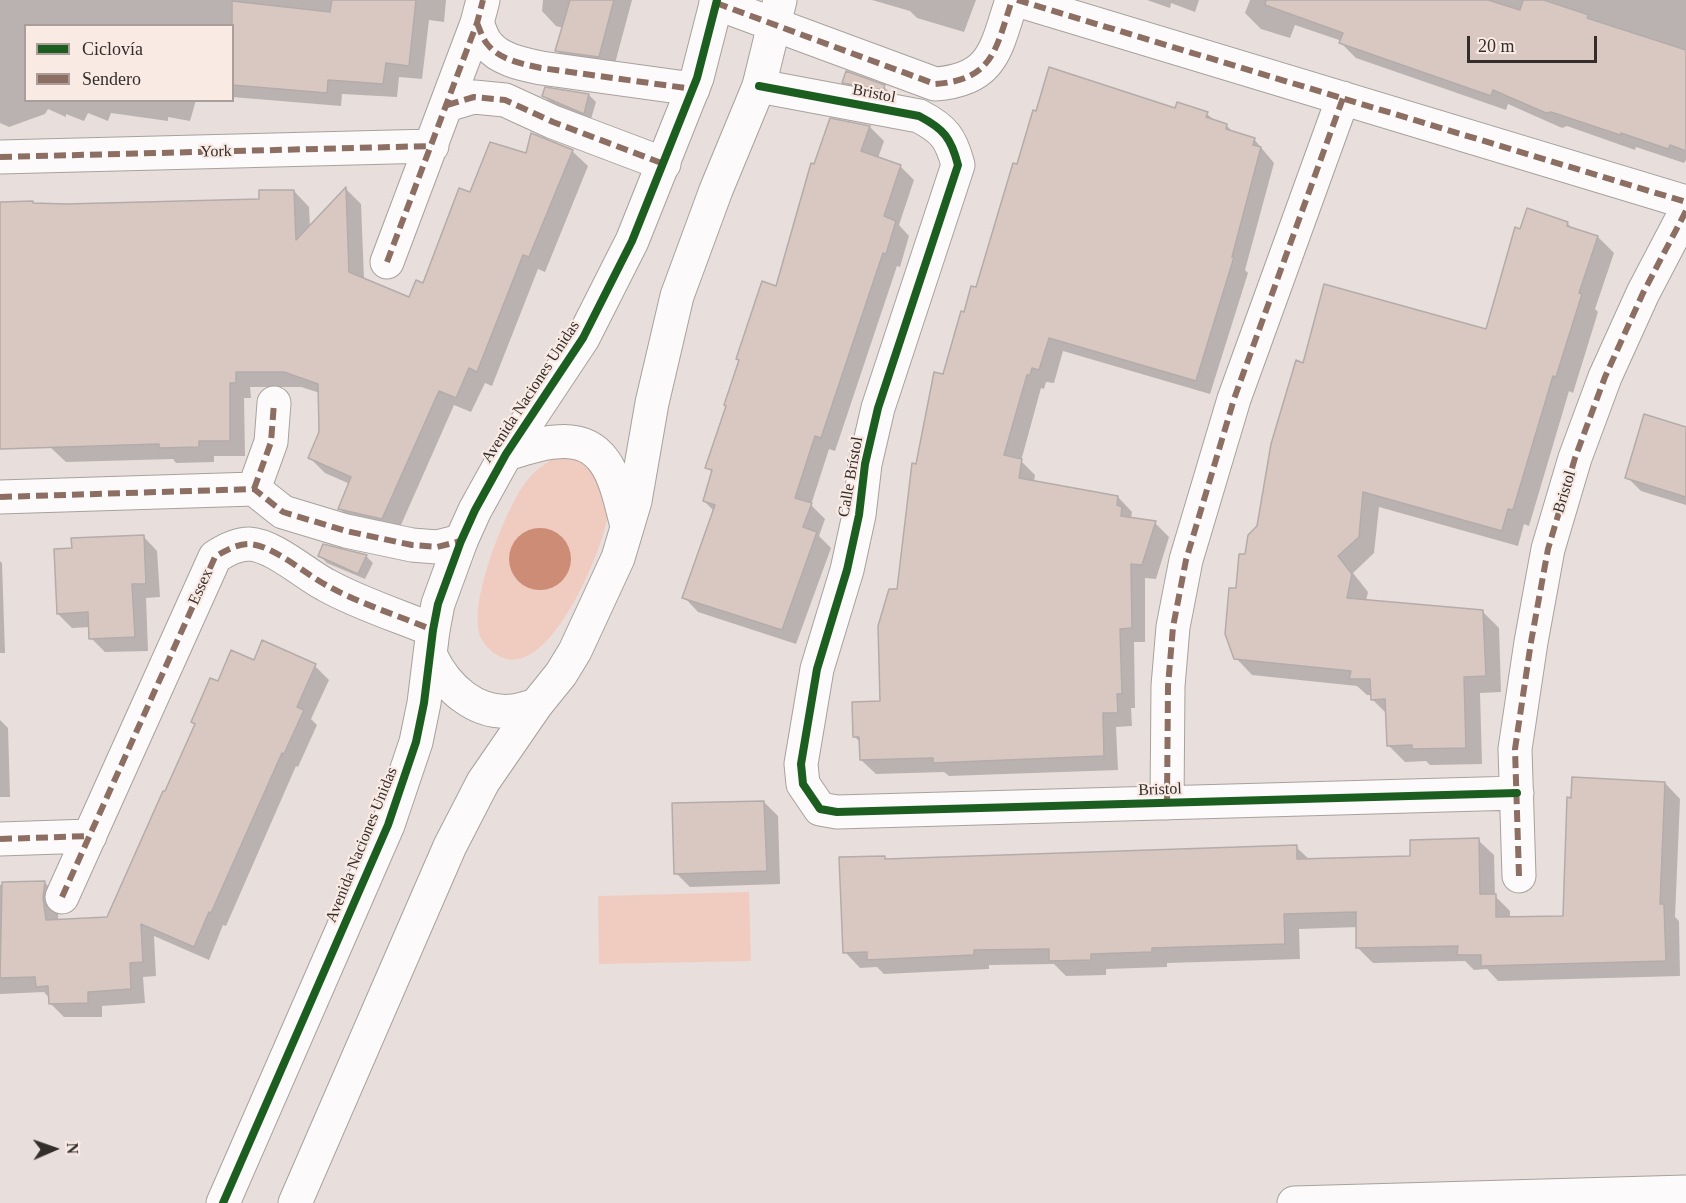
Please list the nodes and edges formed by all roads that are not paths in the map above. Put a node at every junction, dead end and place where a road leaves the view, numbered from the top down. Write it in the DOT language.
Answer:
graph roads {
  1 [pos="1012,0"];
  2 [pos="1017,0"];
  3 [pos="716,1"];
  4 [pos="480,12"];
  5 [pos="778,12"];
  6 [pos="759,86"];
  7 [pos="693,89"];
  8 [pos="1342,98"];
  9 [pos="447,105"];
  10 [pos="432,146"];
  11 [pos="0,157"];
  12 [pos="664,164"];
  13 [pos="958,165"];
  14 [pos="1686,202"];
  15 [pos="1686,211"];
  16 [pos="387,262"];
  17 [pos="274,403"];
  18 [pos="506,454"];
  19 [pos="254,489"];
  20 [pos="0,497"];
  21 [pos="627,528"];
  22 [pos="461,541"];
  23 [pos="432,643"];
  24 [pos="536,705"];
  25 [pos="1517,793"];
  26 [pos="811,797"];
  27 [pos="1167,803"];
  28 [pos="90,836"];
  29 [pos="0,839"];
  30 [pos="1519,876"];
  31 [pos="62,897"];
  32 [pos="1686,1191"];
  33 [pos="223,1203"];
  34 [pos="295,1203"];
  35 [pos="1294,1203"];
  1 -- 5 [label="street, Bristol"];
  2 -- 8 [label="street"];
  3 -- 5 [label="street, Bristol"];
  3 -- 7 [label="street, Avenida Naciones Unidas"];
  4 -- 7 [label="street"];
  4 -- 9 [label="street"];
  5 -- 6 [label="street"];
  6 -- 13 [label="street, Bristol"];
  6 -- 21 [label="street"];
  7 -- 12 [label="street, Avenida Naciones Unidas"];
  8 -- 14 [label="street"];
  8 -- 27 [label="street, Bristol"];
  9 -- 10 [label="street"];
  9 -- 12 [label="street"];
  10 -- 11 [label="street, York"];
  10 -- 16 [label="street"];
  12 -- 18 [label="street, Avenida Naciones Unidas"];
  13 -- 26 [label="street, Calle Brístol"];
  15 -- 25 [label="street, Bristol"];
  17 -- 19 [label="street"];
  18 -- 21 [label="street"];
  18 -- 22 [label="street, Avenida Naciones Unidas"];
  19 -- 20 [label="street"];
  19 -- 22 [label="street"];
  21 -- 24 [label="street"];
  22 -- 23 [label="street, Avenida Naciones Unidas"];
  23 -- 24 [label="street"];
  23 -- 28 [label="street, Essex"];
  23 -- 33 [label="street, Avenida Naciones Unidas"];
  24 -- 34 [label="street"];
  25 -- 27 [label="street, Bristol"];
  25 -- 30 [label="street, Bristol"];
  26 -- 27 [label="street, Bristol"];
  28 -- 29 [label="street"];
  28 -- 31 [label="street, Essex"];
  32 -- 35 [label="street"];
}
